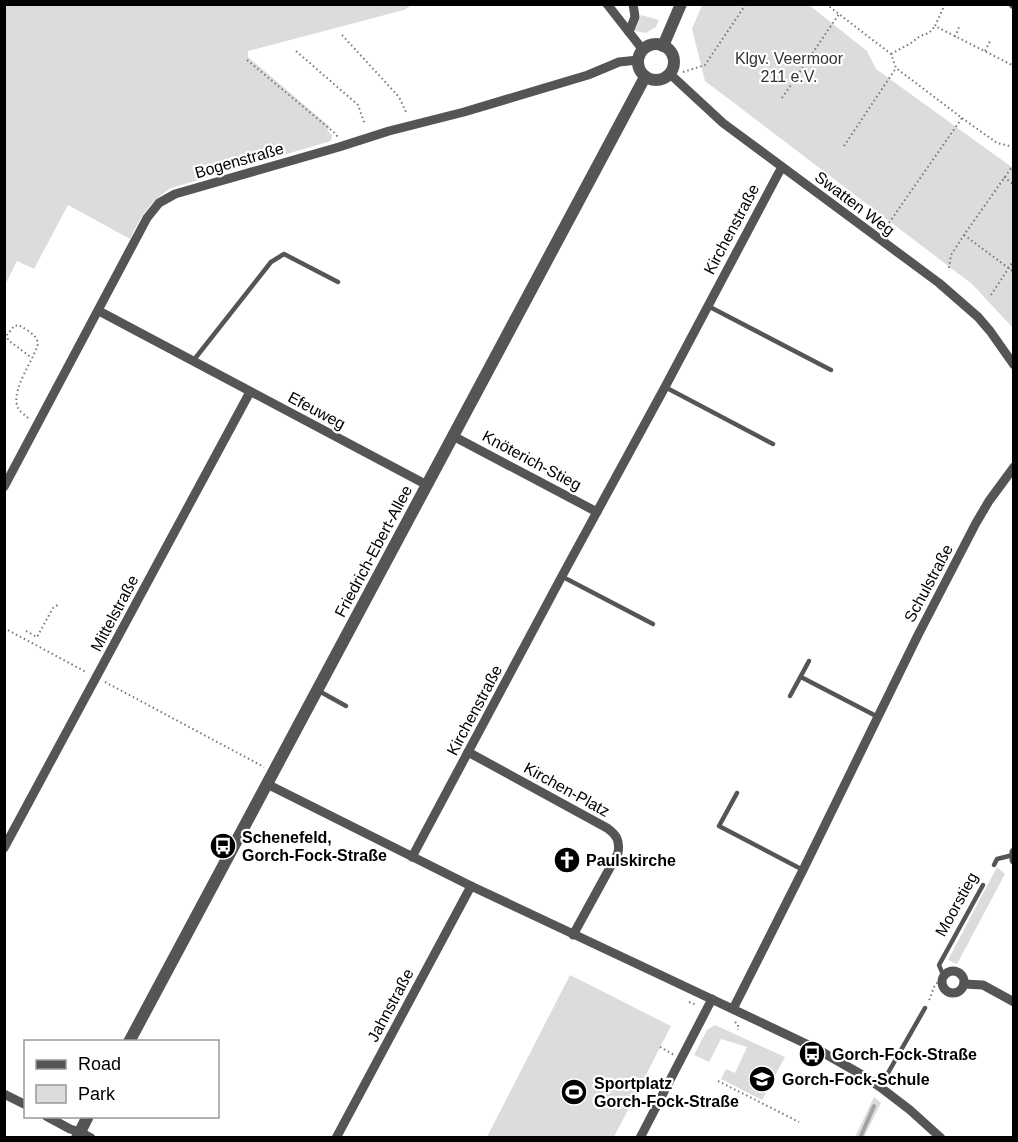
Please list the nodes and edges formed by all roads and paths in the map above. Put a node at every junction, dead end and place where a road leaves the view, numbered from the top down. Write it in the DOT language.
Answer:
graph roads {
  1 [pos="607,4"];
  2 [pos="633,4"];
  3 [pos="681,4"];
  4 [pos="746,4"];
  5 [pos="826,4"];
  6 [pos="945,4"];
  7 [pos="839,15"];
  8 [pos="935,26"];
  9 [pos="959,27"];
  10 [pos="629,32"];
  11 [pos="342,35"];
  12 [pos="956,36"];
  13 [pos="990,42"];
  14 [pos="663,46"];
  15 [pos="296,51"];
  16 [pos="985,51"];
  17 [pos="891,54"];
  18 [pos="641,55"];
  19 [pos="247,60"];
  20 [pos="1014,66"];
  21 [pos="896,68"];
  22 [pos="683,72"];
  23 [pos="670,74"];
  24 [pos="645,77"];
  25 [pos="782,98"];
  26 [pos="406,112"];
  27 [pos="962,118"];
  28 [pos="365,125"];
  29 [pos="342,146"];
  30 [pos="844,146"];
  31 [pos="1014,147"];
  32 [pos="1014,164"];
  33 [pos="782,168"];
  34 [pos="1004,177"];
  35 [pos="1014,185"];
  36 [pos="964,235"];
  37 [pos="878,238"];
  38 [pos="1014,260"];
  39 [pos="949,268"];
  40 [pos="1008,268"];
  41 [pos="1014,272"];
  42 [pos="338,282"];
  43 [pos="991,295"];
  44 [pos="708,306"];
  45 [pos="99,311"];
  46 [pos="32,358"];
  47 [pos="193,362"];
  48 [pos="1014,365"];
  49 [pos="831,370"];
  50 [pos="665,387"];
  51 [pos="250,392"];
  52 [pos="38,424"];
  53 [pos="453,436"];
  54 [pos="773,444"];
  55 [pos="1014,467"];
  56 [pos="427,485"];
  57 [pos="4,487"];
  58 [pos="597,512"];
  59 [pos="562,576"];
  60 [pos="59,604"];
  61 [pos="653,624"];
  62 [pos="4,628"];
  63 [pos="26,631"];
  64 [pos="809,661"];
  65 [pos="92,676"];
  66 [pos="801,677"];
  67 [pos="100,680"];
  68 [pos="317,690"];
  69 [pos="790,696"];
  70 [pos="346,706"];
  71 [pos="878,717"];
  72 [pos="468,752"];
  73 [pos="265,768"];
  74 [pos="267,784"];
  75 [pos="737,793"];
  76 [pos="4,848"];
  77 [pos="1013,856"];
  78 [pos="412,857"];
  79 [pos="994,865"];
  80 [pos="803,870"];
  81 [pos="983,885"];
  82 [pos="471,886"];
  83 [pos="573,935"];
  84 [pos="944,977"];
  85 [pos="964,984"];
  86 [pos="712,999"];
  87 [pos="689,1002"];
  88 [pos="1014,1002"];
  89 [pos="699,1005"];
  90 [pos="733,1008"];
  91 [pos="925,1008"];
  92 [pos="130,1040"];
  93 [pos="660,1047"];
  94 [pos="679,1062"];
  95 [pos="718,1081"];
  96 [pos="880,1087"];
  97 [pos="4,1094"];
  98 [pos="24,1105"];
  99 [pos="50,1118"];
  100 [pos="88,1118"];
  101 [pos="799,1122"];
  102 [pos="83,1136"];
  103 [pos="336,1137"];
  104 [pos="640,1137"];
  105 [pos="941,1137"];
  1 -- 10 [label="street"];
  2 -- 10 [label="street"];
  3 -- 14 [label="street"];
  4 -- 22 [label="path"];
  5 -- 7 [label="path"];
  6 -- 8 [label="path"];
  7 -- 17 [label="path"];
  7 -- 25 [label="path"];
  8 -- 12 [label="path"];
  8 -- 17 [label="path"];
  9 -- 12 [label="path"];
  10 -- 18 [label="street"];
  11 -- 26 [label="path"];
  12 -- 16 [label="path"];
  13 -- 16 [label="path"];
  14 -- 18 [label="street"];
  14 -- 23 [label="street"];
  15 -- 28 [label="path"];
  16 -- 20 [label="path"];
  17 -- 21 [label="path"];
  18 -- 24 [label="street"];
  18 -- 29 [label="street, Bogenstraße"];
  19 -- 29 [label="path"];
  21 -- 27 [label="path"];
  21 -- 30 [label="path"];
  23 -- 24 [label="street"];
  23 -- 33 [label="street, Swatten Weg"];
  24 -- 53 [label="street, Friedrich-Ebert-Allee"];
  27 -- 31 [label="path"];
  27 -- 37 [label="path"];
  29 -- 45 [label="street, Bogenstraße"];
  32 -- 34 [label="path"];
  33 -- 37 [label="street, Swatten Weg"];
  33 -- 44 [label="street, Kirchenstraße"];
  34 -- 35 [label="path"];
  34 -- 36 [label="path"];
  36 -- 39 [label="path"];
  36 -- 40 [label="path"];
  37 -- 48 [label="street, Swatten Weg"];
  38 -- 40 [label="path"];
  40 -- 41 [label="path"];
  40 -- 43 [label="path"];
  42 -- 47 [label="lane"];
  44 -- 49 [label="lane"];
  44 -- 50 [label="street, Kirchenstraße"];
  45 -- 47 [label="street, Efeuweg"];
  45 -- 52 [label="street, Bogenstraße"];
  46 -- 46 [label="path"];
  46 -- 52 [label="path"];
  47 -- 51 [label="street, Efeuweg"];
  50 -- 54 [label="lane"];
  50 -- 58 [label="street, Kirchenstraße"];
  51 -- 56 [label="street, Efeuweg"];
  51 -- 76 [label="street, Mittelstraße"];
  52 -- 57 [label="street, Bogenstraße"];
  53 -- 56 [label="street, Friedrich-Ebert-Allee"];
  53 -- 58 [label="street, Knöterich-Stieg"];
  55 -- 71 [label="street, Schulstraße"];
  56 -- 68 [label="street, Friedrich-Ebert-Allee"];
  58 -- 59 [label="street, Kirchenstraße"];
  59 -- 61 [label="lane"];
  59 -- 72 [label="street, Kirchenstraße"];
  60 -- 63 [label="path"];
  62 -- 65 [label="path"];
  64 -- 66 [label="lane"];
  66 -- 69 [label="lane"];
  66 -- 71 [label="lane"];
  67 -- 73 [label="path"];
  68 -- 70 [label="lane"];
  68 -- 74 [label="street, Friedrich-Ebert-Allee"];
  71 -- 80 [label="street, Schulstraße"];
  72 -- 78 [label="street, Kirchenstraße"];
  72 -- 83 [label="street, Kirchen-Platz"];
  74 -- 78 [label="street"];
  74 -- 92 [label="street, Friedrich-Ebert-Allee"];
  75 -- 80 [label="lane"];
  77 -- 79 [label="lane, Moorstieg"];
  78 -- 82 [label="street"];
  80 -- 90 [label="street, Schulstraße"];
  81 -- 84 [label="lane, Moorstieg"];
  82 -- 83 [label="street"];
  82 -- 103 [label="street, Jahnstraße"];
  83 -- 86 [label="street"];
  84 -- 85 [label="street"];
  84 -- 85 [label="street"];
  84 -- 91 [label="path"];
  85 -- 88 [label="street"];
  86 -- 90 [label="street"];
  86 -- 94 [label="street"];
  87 -- 89 [label="path"];
  90 -- 96 [label="street"];
  91 -- 96 [label="lane"];
  93 -- 94 [label="path"];
  94 -- 104 [label="street"];
  95 -- 101 [label="path"];
  96 -- 105 [label="street"];
  97 -- 98 [label="street"];
  99 -- 102 [label="street"];
  100 -- 102 [label="street"];
}
